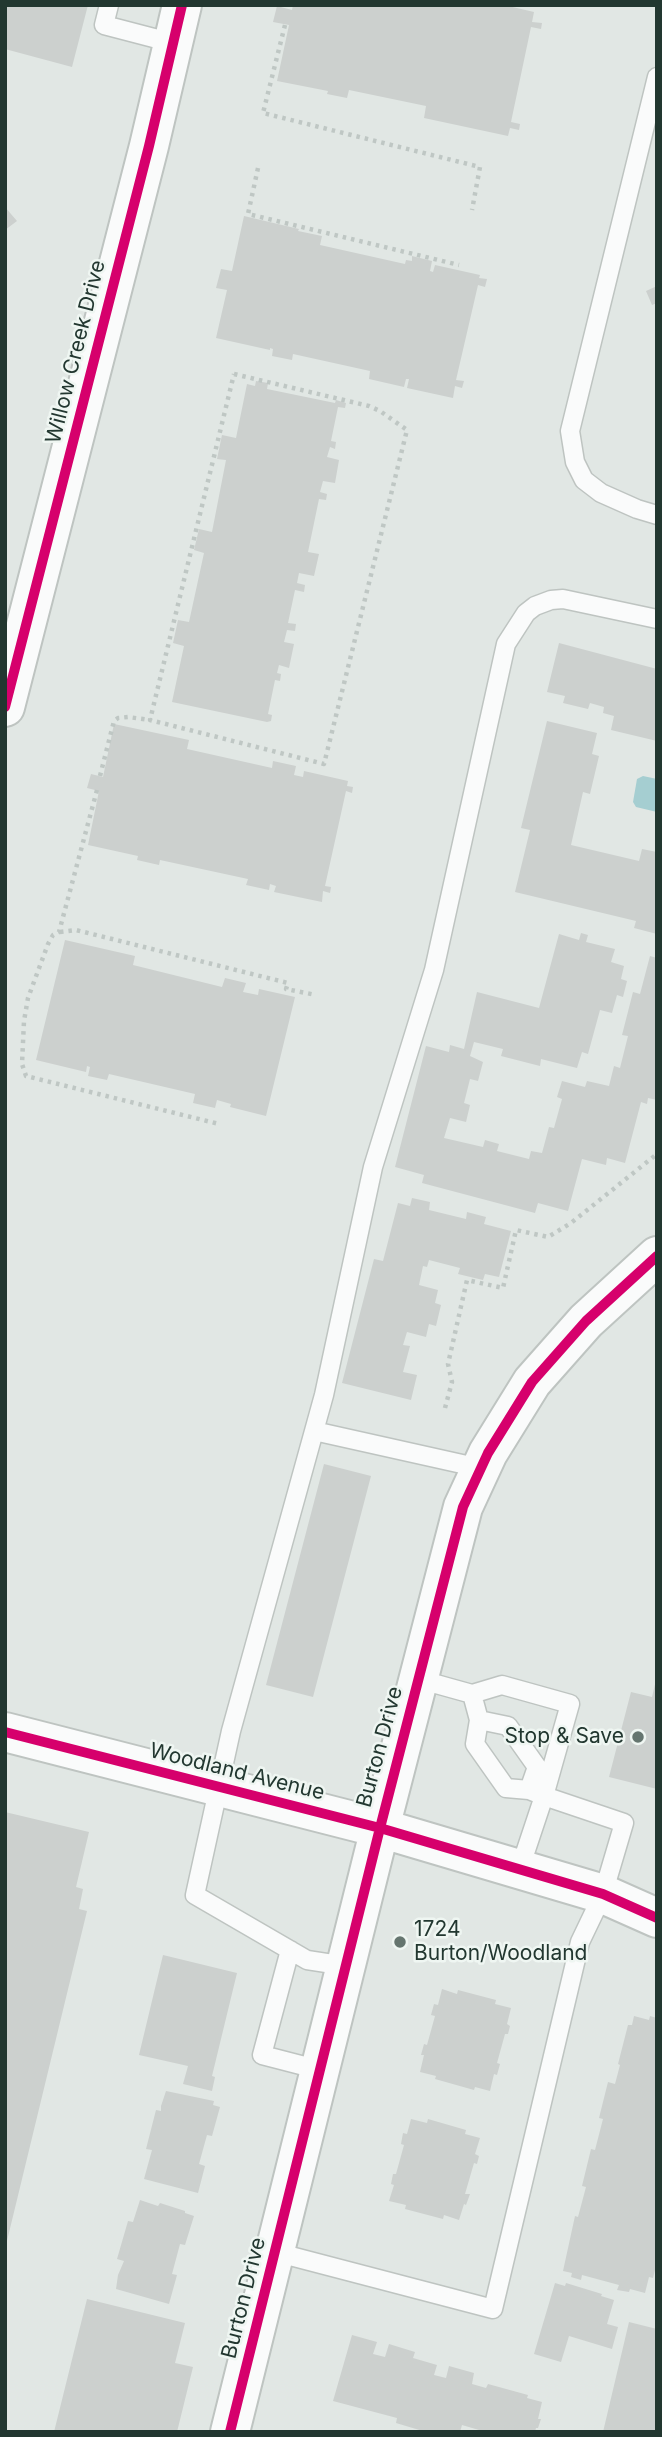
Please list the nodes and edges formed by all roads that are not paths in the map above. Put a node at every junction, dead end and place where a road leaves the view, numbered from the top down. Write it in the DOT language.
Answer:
graph roads {
  1 [pos="109,5"];
  2 [pos="182,5"];
  3 [pos="173,43"];
  4 [pos="657,77"];
  5 [pos="657,514"];
  6 [pos="657,619"];
  7 [pos="5,707"];
  8 [pos="657,1256"];
  9 [pos="314,1431"];
  10 [pos="480,1468"];
  11 [pos="418,1679"];
  12 [pos="472,1694"];
  13 [pos="479,1720"];
  14 [pos="5,1732"];
  15 [pos="219,1787"];
  16 [pos="536,1793"];
  17 [pos="380,1828"];
  18 [pos="520,1868"];
  19 [pos="603,1894"];
  20 [pos="657,1918"];
  21 [pos="290,1950"];
  22 [pos="346,1966"];
  23 [pos="320,2070"];
  24 [pos="275,2252"];
  25 [pos="230,2432"];
  1 -- 3 [label="lane"];
  2 -- 3 [label="street, Willow Creek Drive"];
  3 -- 7 [label="street, Willow Creek Drive"];
  4 -- 5 [label="lane"];
  6 -- 9 [label="lane"];
  8 -- 10 [label="street, Burton Drive"];
  9 -- 10 [label="lane"];
  9 -- 15 [label="lane"];
  10 -- 11 [label="street, Burton Drive"];
  11 -- 12 [label="lane"];
  11 -- 17 [label="street, Burton Drive"];
  12 -- 13 [label="lane"];
  12 -- 16 [label="lane"];
  13 -- 16 [label="lane"];
  13 -- 16 [label="lane"];
  14 -- 15 [label="street, Woodland Avenue"];
  15 -- 17 [label="street, Woodland Avenue"];
  15 -- 21 [label="lane"];
  16 -- 18 [label="lane"];
  16 -- 19 [label="lane"];
  17 -- 18 [label="street, Woodland Avenue"];
  17 -- 22 [label="street, Burton Drive"];
  18 -- 19 [label="street, Woodland Avenue"];
  19 -- 20 [label="street, Woodland Avenue"];
  19 -- 24 [label="lane"];
  21 -- 22 [label="lane"];
  21 -- 23 [label="lane"];
  22 -- 23 [label="street, Burton Drive"];
  23 -- 24 [label="street, Burton Drive"];
  24 -- 25 [label="street, Burton Drive"];
}
